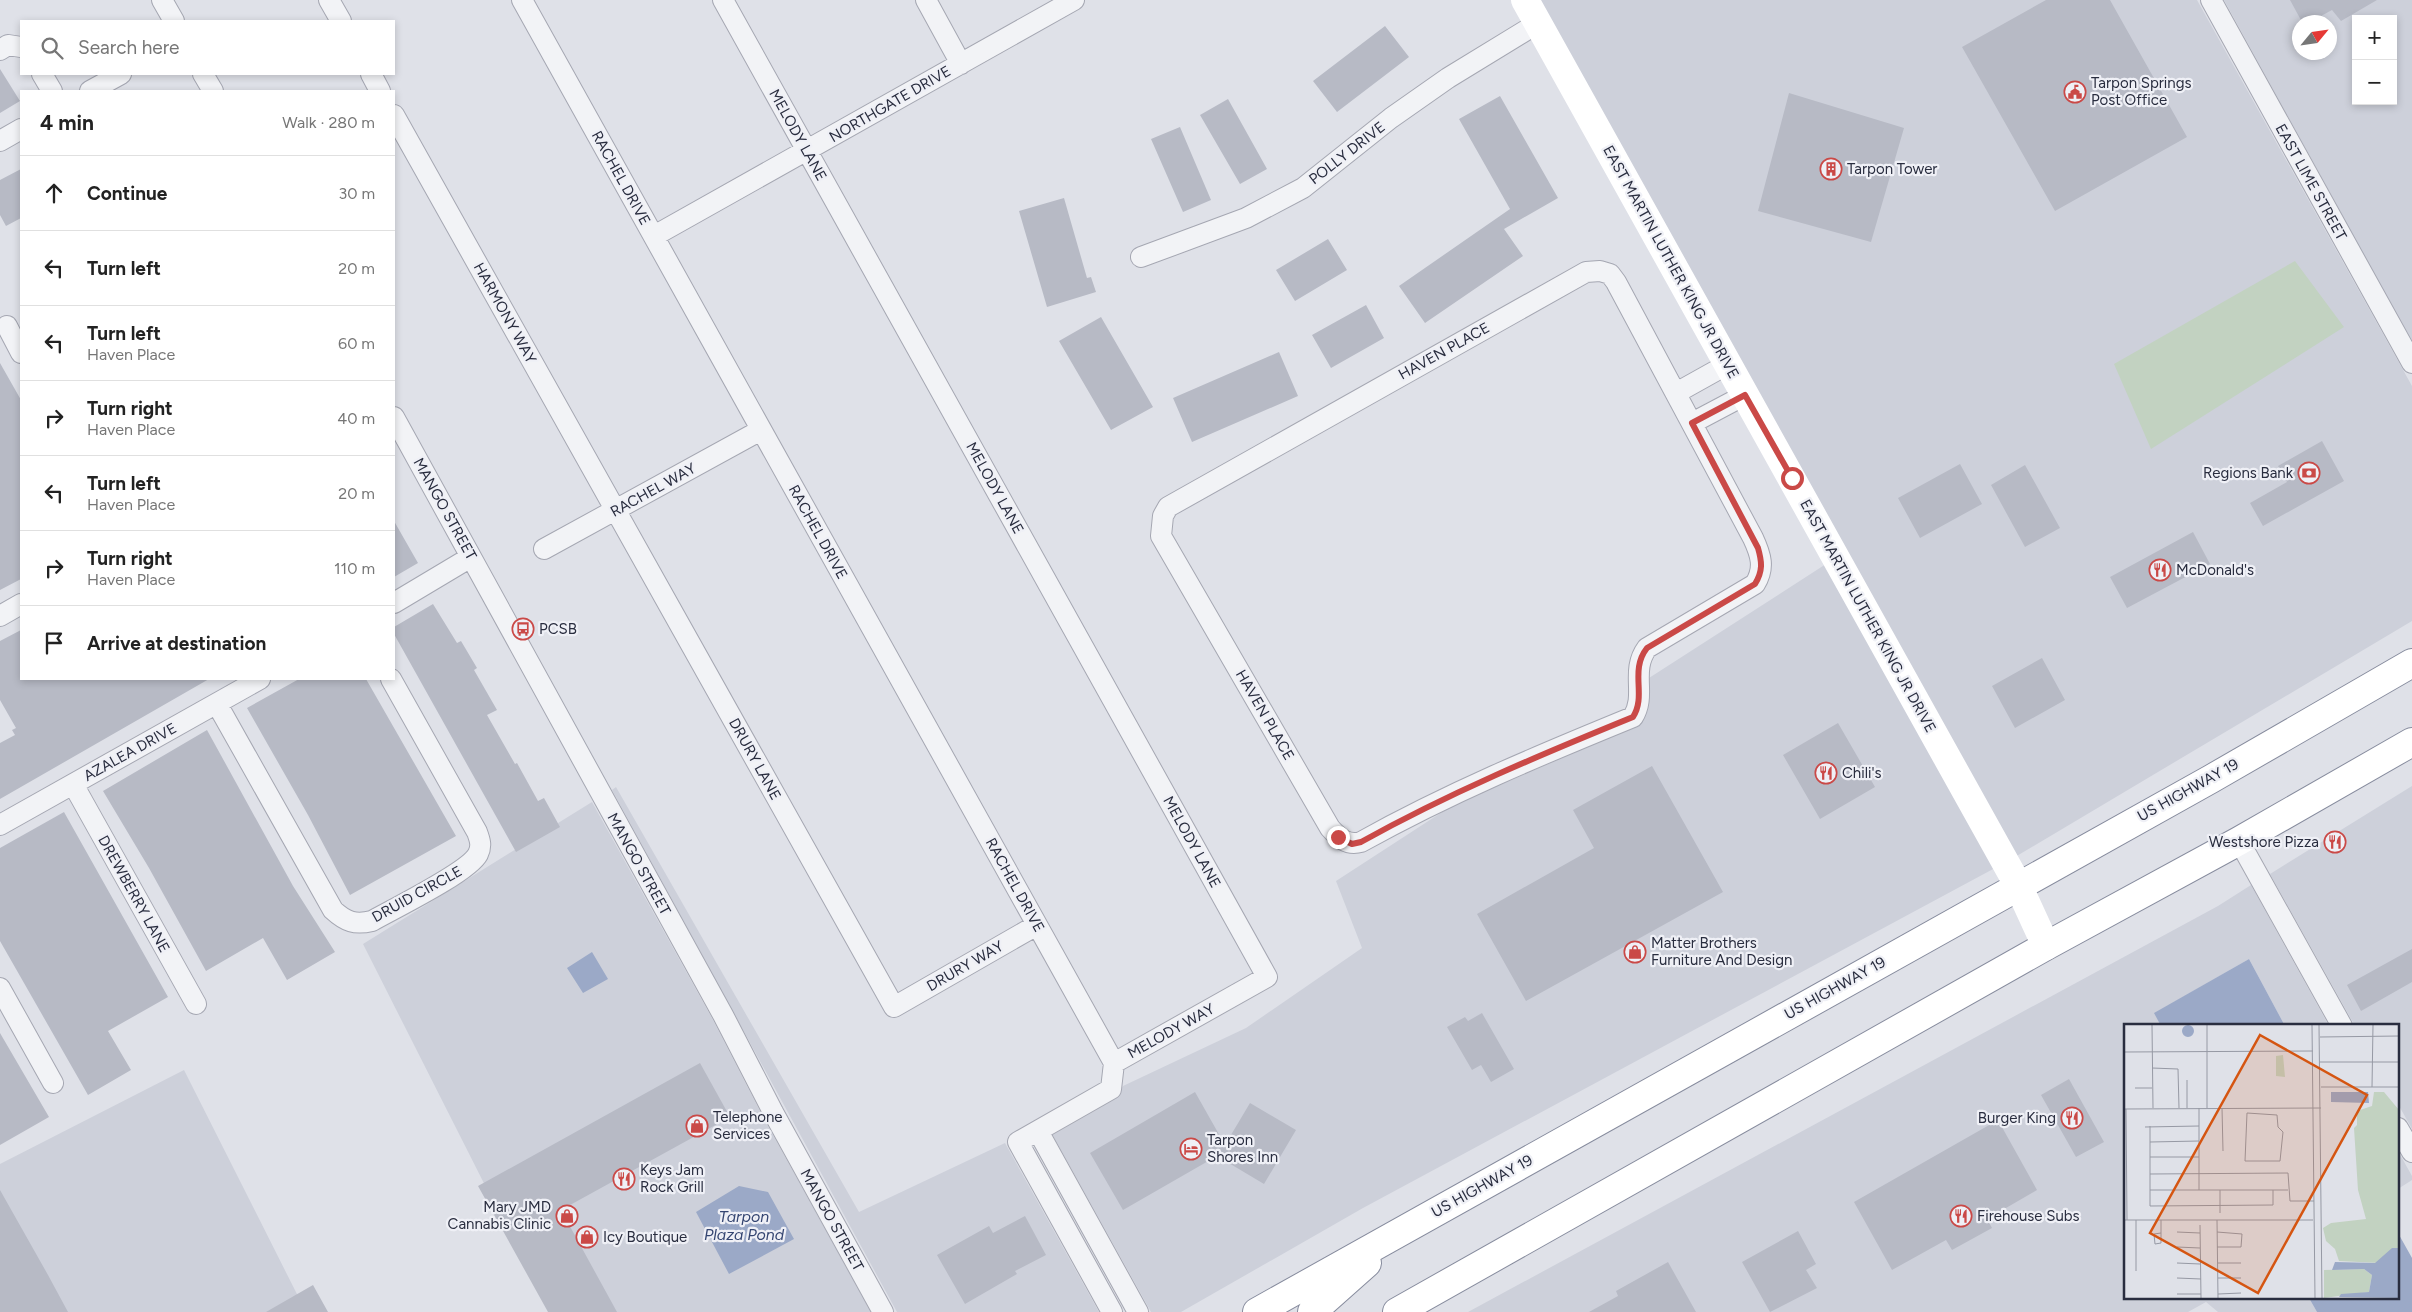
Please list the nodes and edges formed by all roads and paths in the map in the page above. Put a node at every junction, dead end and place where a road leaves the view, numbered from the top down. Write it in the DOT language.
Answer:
graph roads {
  1 [pos="162,0"];
  2 [pos="329,0"];
  3 [pos="522,0"];
  4 [pos="723,0"];
  5 [pos="926,0"];
  6 [pos="1074,0"];
  7 [pos="2211,0"];
  8 [pos="1532,12"];
  9 [pos="173,20"];
  10 [pos="340,20"];
  11 [pos="20,47"];
  12 [pos="0,50"];
  13 [pos="962,64"];
  14 [pos="43,75"];
  15 [pos="119,75"];
  16 [pos="204,75"];
  17 [pos="372,75"];
  18 [pos="51,90"];
  19 [pos="92,90"];
  20 [pos="212,90"];
  21 [pos="379,90"];
  22 [pos="395,117"];
  23 [pos="20,130"];
  24 [pos="0,141"];
  25 [pos="807,151"];
  26 [pos="654,236"];
  27 [pos="1141,257"];
  28 [pos="7,326"];
  29 [pos="20,352"];
  30 [pos="2412,363"];
  31 [pos="1728,364"];
  32 [pos="1676,393"];
  33 [pos="1745,395"];
  34 [pos="395,419"];
  35 [pos="1692,423"];
  36 [pos="761,430"];
  37 [pos="616,511"];
  38 [pos="544,549"];
  39 [pos="471,557"];
  40 [pos="395,601"];
  41 [pos="20,605"];
  42 [pos="0,616"];
  43 [pos="2412,663"];
  44 [pos="258,680"];
  45 [pos="392,680"];
  46 [pos="217,704"];
  47 [pos="2412,722"];
  48 [pos="2412,742"];
  49 [pos="2362,771"];
  50 [pos="73,784"];
  51 [pos="0,825"];
  52 [pos="2239,841"];
  53 [pos="2018,885"];
  54 [pos="1037,924"];
  55 [pos="2046,946"];
  56 [pos="1267,977"];
  57 [pos="0,988"];
  58 [pos="196,1004"];
  59 [pos="894,1006"];
  60 [pos="2341,1024"];
  61 [pos="1114,1063"];
  62 [pos="53,1083"];
  63 [pos="1038,1131"];
  64 [pos="2400,1131"];
  65 [pos="2412,1152"];
  66 [pos="1403,1230"];
  67 [pos="883,1312"];
  68 [pos="1112,1312"];
  69 [pos="1138,1312"];
  70 [pos="1257,1312"];
  71 [pos="1312,1312"];
  72 [pos="1397,1312"];
  1 -- 9 [label="street"];
  2 -- 10 [label="street"];
  3 -- 26 [label="street, RACHEL DRIVE"];
  4 -- 25 [label="street, MELODY LANE"];
  5 -- 13 [label="street"];
  6 -- 13 [label="street, NORTHGATE DRIVE"];
  7 -- 30 [label="street, EAST LIME STREET"];
  8 -- 27 [label="street, POLLY DRIVE"];
  8 -- 31 [label="main road, EAST MARTIN LUTHER KING JR DRIVE"];
  11 -- 12 [label="street"];
  13 -- 25 [label="street, NORTHGATE DRIVE"];
  14 -- 18 [label="street"];
  15 -- 19 [label="street"];
  16 -- 20 [label="street"];
  17 -- 21 [label="street"];
  22 -- 37 [label="street, HARMONY WAY"];
  23 -- 24 [label="street"];
  25 -- 26 [label="street, NORTHGATE DRIVE"];
  25 -- 56 [label="street, MELODY LANE"];
  26 -- 36 [label="street, RACHEL DRIVE"];
  28 -- 29 [label="street"];
  31 -- 32 [label="street"];
  31 -- 33 [label="main road, EAST MARTIN LUTHER KING JR DRIVE"];
  32 -- 35 [label="street, HAVEN PLACE"];
  32 -- 35 [label="street, HAVEN PLACE"];
  33 -- 35 [label="street"];
  33 -- 53 [label="main road, EAST MARTIN LUTHER KING JR DRIVE"];
  34 -- 39 [label="street, MANGO STREET"];
  36 -- 37 [label="street, RACHEL WAY"];
  36 -- 54 [label="street, RACHEL DRIVE"];
  37 -- 38 [label="street, RACHEL WAY"];
  37 -- 59 [label="street, DRURY LANE"];
  39 -- 40 [label="street"];
  39 -- 67 [label="street, MANGO STREET"];
  41 -- 42 [label="street"];
  43 -- 53 [label="main road, US HIGHWAY 19"];
  44 -- 46 [label="street, AZALEA DRIVE"];
  45 -- 46 [label="street, DRUID CIRCLE"];
  46 -- 50 [label="street, AZALEA DRIVE"];
  47 -- 49 [label="main road"];
  48 -- 49 [label="main road"];
  49 -- 52 [label="main road"];
  50 -- 51 [label="street, AZALEA DRIVE"];
  50 -- 58 [label="street, DREWBERRY LANE"];
  52 -- 55 [label="main road"];
  52 -- 60 [label="street"];
  53 -- 55 [label="main road, EAST MARTIN LUTHER KING JR DRIVE"];
  53 -- 66 [label="main road, US HIGHWAY 19"];
  54 -- 59 [label="street, DRURY WAY"];
  54 -- 61 [label="street, RACHEL DRIVE"];
  55 -- 72 [label="main road"];
  56 -- 61 [label="street, MELODY WAY"];
  57 -- 62 [label="street"];
  61 -- 63 [label="street, MELODY WAY"];
  63 -- 68 [label="street, MELODY WAY"];
  63 -- 69 [label="street"];
  64 -- 65 [label="street"];
  66 -- 70 [label="main road, US HIGHWAY 19"];
  66 -- 71 [label="main road"];
}
